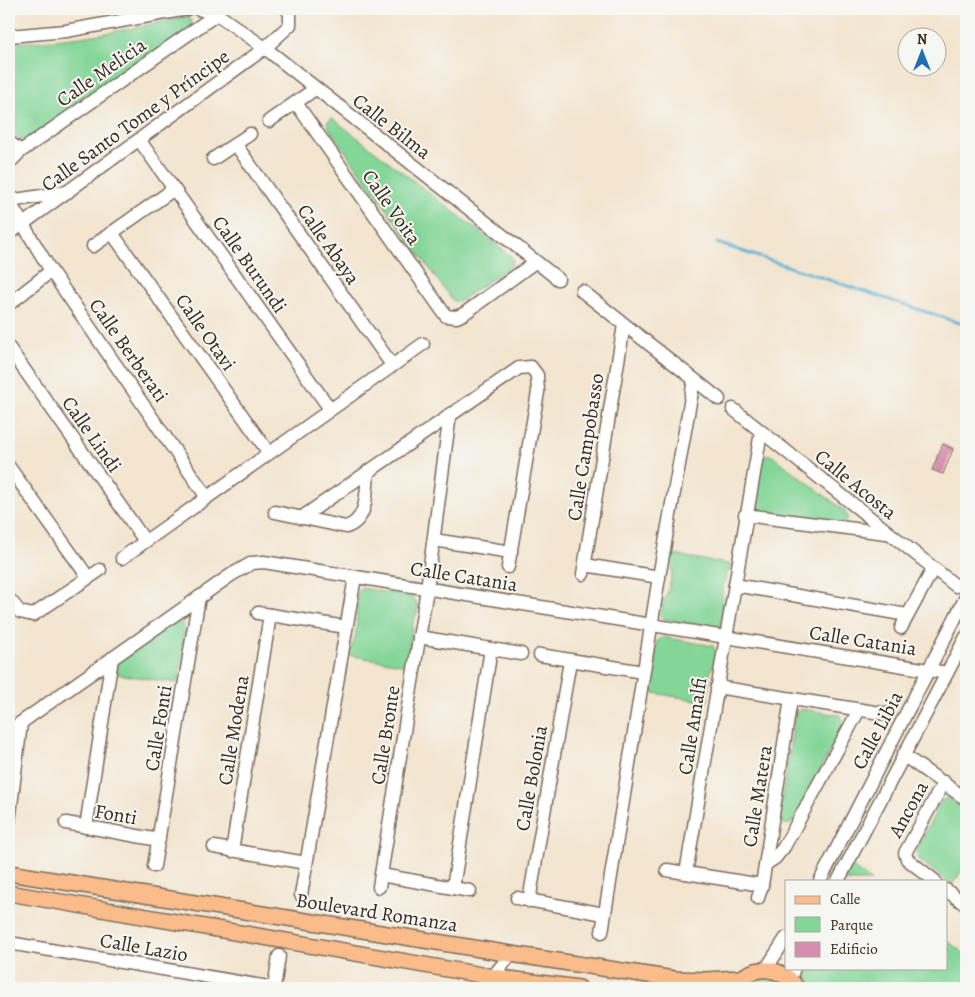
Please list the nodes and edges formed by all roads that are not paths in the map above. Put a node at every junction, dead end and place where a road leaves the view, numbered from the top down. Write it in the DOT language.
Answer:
graph roads {
  1 [pos="186,9"];
  2 [pos="198,9"];
  3 [pos="287,9"];
  4 [pos="217,14"];
  5 [pos="9,36"];
  6 [pos="265,48"];
  7 [pos="315,89"];
  8 [pos="296,103"];
  9 [pos="269,121"];
  10 [pos="250,134"];
  11 [pos="140,141"];
  12 [pos="9,142"];
  13 [pos="236,145"];
  14 [pos="21,151"];
  15 [pos="213,159"];
  16 [pos="9,163"];
  17 [pos="174,189"];
  18 [pos="68,192"];
  19 [pos="9,201"];
  20 [pos="24,224"];
  21 [pos="112,232"];
  22 [pos="9,234"];
  23 [pos="93,246"];
  24 [pos="535,262"];
  25 [pos="51,270"];
  26 [pos="558,279"];
  27 [pos="582,292"];
  28 [pos="9,304"];
  29 [pos="624,325"];
  30 [pos="423,344"];
  31 [pos="9,348"];
  32 [pos="392,365"];
  33 [pos="694,380"];
  34 [pos="719,399"];
  35 [pos="330,409"];
  36 [pos="734,410"];
  37 [pos="450,414"];
  38 [pos="761,432"];
  39 [pos="269,453"];
  40 [pos="9,467"];
  41 [pos="368,470"];
  42 [pos="206,496"];
  43 [pos="274,512"];
  44 [pos="745,515"];
  45 [pos="301,518"];
  46 [pos="888,533"];
  47 [pos="434,540"];
  48 [pos="145,541"];
  49 [pos="511,552"];
  50 [pos="122,558"];
  51 [pos="508,567"];
  52 [pos="933,569"];
  53 [pos="355,577"];
  54 [pos="659,577"];
  55 [pos="735,585"];
  56 [pos="956,586"];
  57 [pos="427,589"];
  58 [pos="199,597"];
  59 [pos="966,597"];
  60 [pos="9,599"];
  61 [pos="907,615"];
  62 [pos="652,625"];
  63 [pos="346,627"];
  64 [pos="901,628"];
  65 [pos="419,637"];
  66 [pos="725,637"];
  67 [pos="966,637"];
  68 [pos="491,650"];
  69 [pos="521,654"];
  70 [pos="540,655"];
  71 [pos="112,658"];
  72 [pos="570,661"];
  73 [pos="931,670"];
  74 [pos="643,672"];
  75 [pos="947,672"];
  76 [pos="718,687"];
  77 [pos="791,699"];
  78 [pos="859,710"];
  79 [pos="887,714"];
  80 [pos="21,723"];
  81 [pos="9,731"];
  82 [pos="904,755"];
  83 [pos="944,782"];
  84 [pos="966,799"];
  85 [pos="9,817"];
  86 [pos="66,824"];
  87 [pos="86,827"];
  88 [pos="159,840"];
  89 [pos="214,848"];
  90 [pos="232,851"];
  91 [pos="306,864"];
  92 [pos="766,864"];
  93 [pos="154,866"];
  94 [pos="667,870"];
  95 [pos="9,873"];
  96 [pos="686,873"];
  97 [pos="821,880"];
  98 [pos="839,880"];
  99 [pos="934,880"];
  100 [pos="762,885"];
  101 [pos="453,888"];
  102 [pos="470,891"];
  103 [pos="948,892"];
  104 [pos="9,893"];
  105 [pos="301,895"];
  106 [pos="758,898"];
  107 [pos="966,905"];
  108 [pos="604,914"];
  109 [pos="602,932"];
  110 [pos="785,940"];
  111 [pos="9,943"];
  112 [pos="511,954"];
  113 [pos="279,956"];
  114 [pos="766,969"];
  115 [pos="793,978"];
  116 [pos="489,982"];
  117 [pos="736,983"];
  118 [pos="274,988"];
  119 [pos="579,988"];
  1 -- 5 [label="street"];
  2 -- 4 [label="street, Calle Bilma"];
  3 -- 6 [label="street, Calle Santo Tome y Príncipe"];
  4 -- 6 [label="street, Calle Bilma"];
  4 -- 14 [label="street, Calle Melicia"];
  6 -- 7 [label="street, Calle Bilma"];
  6 -- 11 [label="street, Calle Santo Tome y Príncipe"];
  7 -- 8 [label="street"];
  7 -- 24 [label="street, Calle Bilma"];
  8 -- 9 [label="street"];
  8 -- 24 [label="street, Calle Voita"];
  10 -- 13 [label="street"];
  11 -- 17 [label="street, Calle Burundi"];
  11 -- 18 [label="street, Calle Santo Tome y Príncipe"];
  12 -- 14 [label="street"];
  13 -- 15 [label="street"];
  13 -- 32 [label="street, Calle Abaya"];
  14 -- 16 [label="street, Calle Melicia"];
  17 -- 21 [label="street"];
  17 -- 35 [label="street, Calle Burundi"];
  18 -- 19 [label="street"];
  18 -- 20 [label="street, Calle Santo Tome y Príncipe"];
  19 -- 20 [label="street, Calle Berberati"];
  20 -- 22 [label="street, Calle Santo Tome y Príncipe"];
  20 -- 25 [label="street, Calle Berberati"];
  21 -- 23 [label="street"];
  21 -- 39 [label="street, Calle Otavi"];
  24 -- 26 [label="street, Calle Bilma"];
  25 -- 28 [label="street"];
  25 -- 42 [label="street, Calle Berberati"];
  27 -- 29 [label="street"];
  29 -- 33 [label="street"];
  29 -- 54 [label="street, Calle Campobasso"];
  30 -- 32 [label="street"];
  31 -- 48 [label="street, Calle Lindi"];
  32 -- 35 [label="street"];
  33 -- 34 [label="street"];
  33 -- 54 [label="street"];
  35 -- 39 [label="street"];
  36 -- 38 [label="street, Calle Acosta"];
  37 -- 41 [label="street"];
  37 -- 47 [label="street, Calle Bronte"];
  37 -- 49 [label="street"];
  38 -- 44 [label="street, Calle Amalfi"];
  38 -- 46 [label="street, Calle Acosta"];
  39 -- 42 [label="street"];
  40 -- 60 [label="street"];
  41 -- 45 [label="street"];
  41 -- 45 [label="street"];
  42 -- 48 [label="street"];
  43 -- 45 [label="street"];
  44 -- 46 [label="street"];
  44 -- 55 [label="street, Calle Amalfi"];
  46 -- 52 [label="street, Calle Acosta"];
  47 -- 49 [label="street"];
  47 -- 57 [label="street, Calle Bronte"];
  48 -- 50 [label="street"];
  49 -- 51 [label="street"];
  52 -- 56 [label="street, Calle Acosta"];
  52 -- 61 [label="street"];
  53 -- 57 [label="street, Calle Catania"];
  53 -- 58 [label="street, Calle Catania"];
  53 -- 63 [label="street"];
  54 -- 62 [label="street"];
  55 -- 61 [label="street"];
  55 -- 66 [label="street, Calle Amalfi"];
  57 -- 62 [label="street, Calle Catania"];
  57 -- 65 [label="street, Calle Bronte"];
  58 -- 71 [label="street, Calle Catania"];
  58 -- 88 [label="street, Calle Fonti"];
  59 -- 73 [label="street, Calle Libia"];
  61 -- 64 [label="street"];
  62 -- 66 [label="street, Calle Catania"];
  62 -- 74 [label="street"];
  63 -- 90 [label="street, Calle Modena"];
  63 -- 91 [label="street"];
  65 -- 68 [label="street"];
  65 -- 101 [label="street, Calle Bronte"];
  66 -- 73 [label="street, Calle Catania"];
  66 -- 76 [label="street, Calle Amalfi"];
  67 -- 75 [label="street, Calle Libia"];
  68 -- 69 [label="street"];
  68 -- 101 [label="street"];
  70 -- 72 [label="street"];
  71 -- 80 [label="street, Calle Catania"];
  71 -- 87 [label="street"];
  72 -- 74 [label="street"];
  72 -- 108 [label="street, Calle Bolonia"];
  73 -- 75 [label="street, Calle Catania"];
  73 -- 97 [label="street, Calle Libia"];
  74 -- 108 [label="street"];
  75 -- 82 [label="street, Calle Libia"];
  76 -- 77 [label="street"];
  76 -- 96 [label="street, Calle Amalfi"];
  77 -- 78 [label="street"];
  77 -- 92 [label="street, Calle Matera"];
  78 -- 79 [label="street"];
  78 -- 92 [label="street"];
  80 -- 81 [label="street, Calle Catania"];
  80 -- 85 [label="street"];
  82 -- 83 [label="street"];
  82 -- 98 [label="street, Calle Libia"];
  83 -- 84 [label="street"];
  83 -- 99 [label="street, Ancona"];
  86 -- 87 [label="street, Fonti"];
  87 -- 88 [label="street, Fonti"];
  88 -- 93 [label="street, Calle Fonti"];
  89 -- 90 [label="street"];
  90 -- 91 [label="street"];
  91 -- 105 [label="street"];
  92 -- 100 [label="street, Calle Matera"];
  94 -- 96 [label="street"];
  95 -- 112 [label="main road, Boulevard Romanza"];
  96 -- 100 [label="street"];
  100 -- 106 [label="street, Calle Matera"];
  101 -- 102 [label="street"];
  103 -- 107 [label="street"];
  104 -- 116 [label="main road"];
  108 -- 109 [label="street"];
  110 -- 114 [label="street"];
  111 -- 118 [label="street, Calle Lazio"];
  112 -- 116 [label="street"];
  112 -- 117 [label="main road, Boulevard Romanza"];
  113 -- 118 [label="street, Calle Lazio"];
  114 -- 115 [label="main road"];
  114 -- 117 [label="main road, Boulevard Romanza"];
  116 -- 119 [label="main road"];
}
